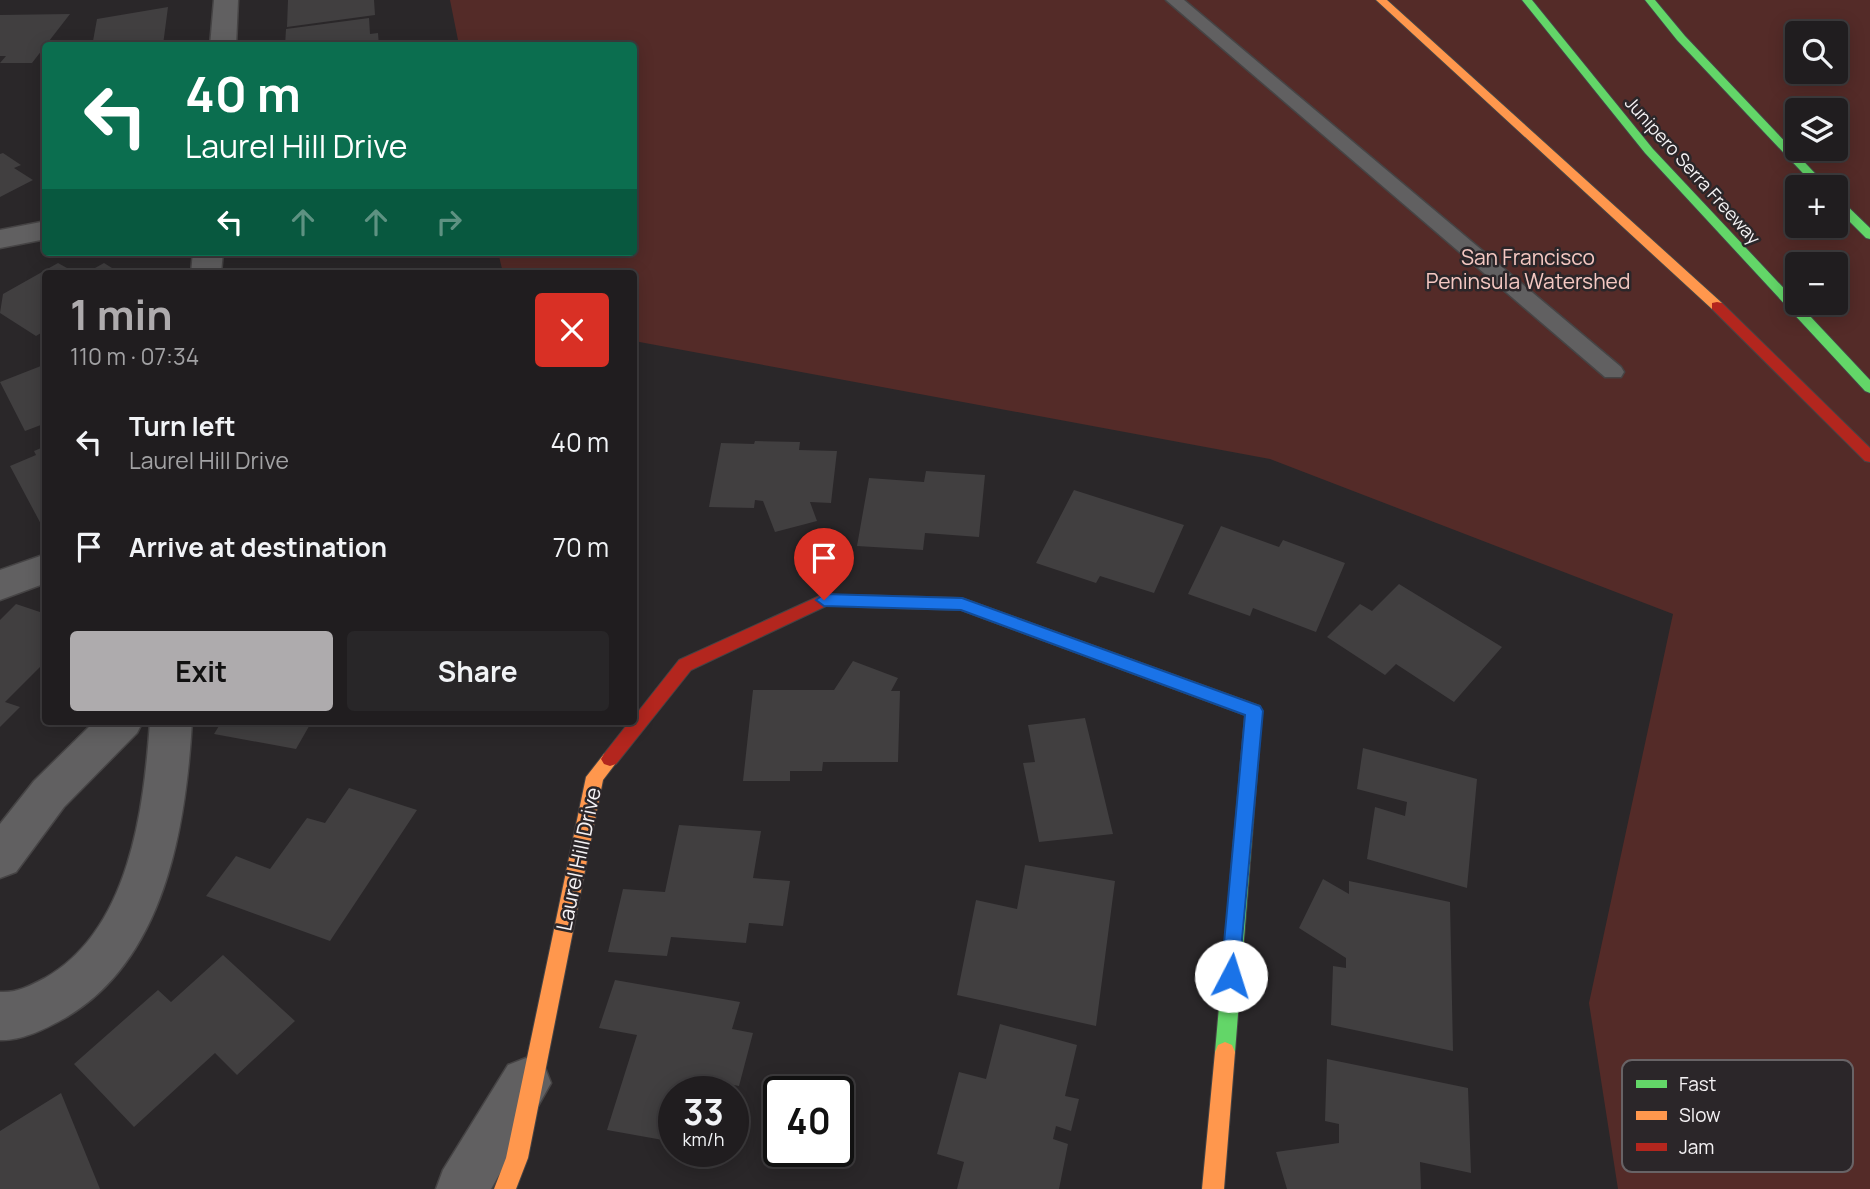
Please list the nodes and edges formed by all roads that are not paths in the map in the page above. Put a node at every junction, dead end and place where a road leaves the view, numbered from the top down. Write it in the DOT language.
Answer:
graph roads {
  1 [pos="226,0"];
  2 [pos="1174,0"];
  3 [pos="1381,0"];
  4 [pos="1527,0"];
  5 [pos="1650,0"];
  6 [pos="223,42"];
  7 [pos="1811,175"];
  8 [pos="1848,214"];
  9 [pos="42,231"];
  10 [pos="1870,235"];
  11 [pos="0,239"];
  12 [pos="1613,372"];
  13 [pos="1870,388"];
  14 [pos="1870,457"];
  15 [pos="42,569"];
  16 [pos="0,584"];
  17 [pos="118,725"];
  18 [pos="171,725"];
  19 [pos="637,725"];
  20 [pos="637,725"];
  21 [pos="0,858"];
  22 [pos="0,1016"];
  23 [pos="533,1072"];
  24 [pos="461,1189"];
  25 [pos="505,1189"];
  26 [pos="1213,1189"];
  1 -- 6 [label="street"];
  2 -- 12 [label="lane"];
  3 -- 14 [label="main road"];
  4 -- 13 [label="main road, Junipero Serra Freeway"];
  5 -- 7 [label="main road"];
  8 -- 10 [label="main road"];
  9 -- 11 [label="street"];
  15 -- 16 [label="street"];
  17 -- 21 [label="street"];
  18 -- 22 [label="street"];
  19 -- 26 [label="main road, Laurel Hill Drive"];
  20 -- 23 [label="main road, Laurel Hill Drive"];
  23 -- 24 [label="street, Laurel Hill Drive"];
  23 -- 25 [label="main road, Laurel Hill Drive"];
}
